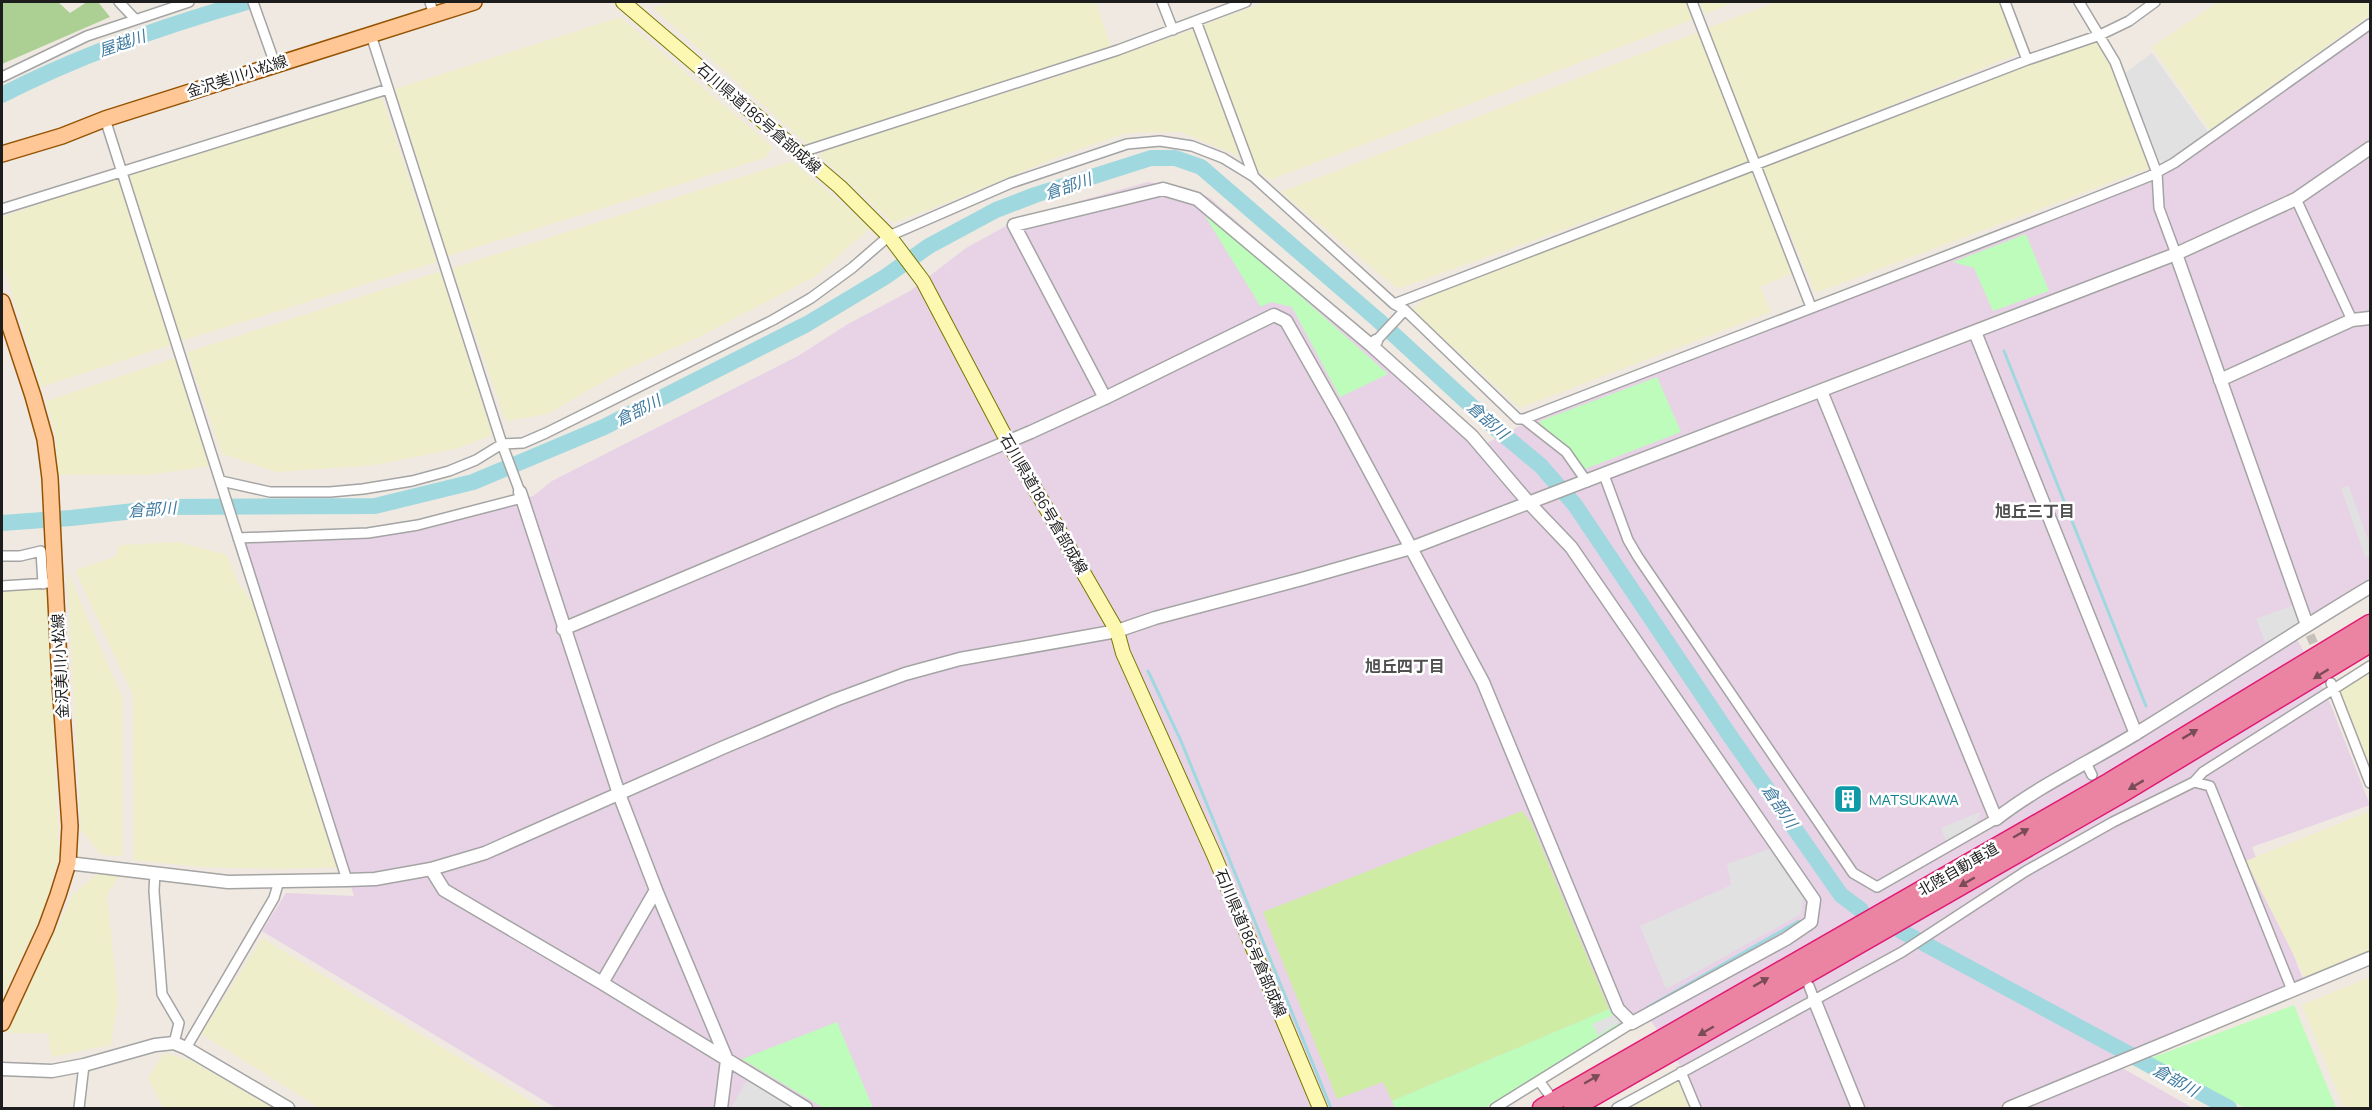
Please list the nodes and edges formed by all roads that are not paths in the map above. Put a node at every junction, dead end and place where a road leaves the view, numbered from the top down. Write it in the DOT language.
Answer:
graph roads {
  1 [pos="119,2"];
  2 [pos="189,2"];
  3 [pos="474,2"];
  4 [pos="624,2"];
  5 [pos="1162,2"];
  6 [pos="1246,2"];
  7 [pos="1692,2"];
  8 [pos="2005,2"];
  9 [pos="2079,2"];
  10 [pos="2153,2"];
  11 [pos="254,5"];
  12 [pos="432,8"];
  13 [pos="135,19"];
  14 [pos="1196,21"];
  15 [pos="2370,24"];
  16 [pos="1173,30"];
  17 [pos="371,35"];
  18 [pos="2100,35"];
  19 [pos="2027,60"];
  20 [pos="274,64"];
  21 [pos="2,77"];
  22 [pos="388,89"];
  23 [pos="105,119"];
  24 [pos="2370,148"];
  25 [pos="799,153"];
  26 [pos="2,154"];
  27 [pos="1755,166"];
  28 [pos="122,172"];
  29 [pos="2157,172"];
  30 [pos="1254,177"];
  31 [pos="2296,199"];
  32 [pos="2,209"];
  33 [pos="891,238"];
  34 [pos="2176,254"];
  35 [pos="2,302"];
  36 [pos="1394,304"];
  37 [pos="1811,307"];
  38 [pos="1402,313"];
  39 [pos="2370,318"];
  40 [pos="2352,320"];
  41 [pos="1975,332"];
  42 [pos="1374,344"];
  43 [pos="2220,380"];
  44 [pos="1821,391"];
  45 [pos="1105,398"];
  46 [pos="1524,419"];
  47 [pos="1008,441"];
  48 [pos="503,448"];
  49 [pos="1604,475"];
  50 [pos="222,482"];
  51 [pos="1582,483"];
  52 [pos="521,495"];
  53 [pos="1529,503"];
  54 [pos="238,538"];
  55 [pos="1411,548"];
  56 [pos="2,556"];
  57 [pos="50,583"];
  58 [pos="2,586"];
  59 [pos="2370,588"];
  60 [pos="2370,624"];
  61 [pos="563,629"];
  62 [pos="2308,630"];
  63 [pos="1116,631"];
  64 [pos="2370,643"];
  65 [pos="2370,666"];
  66 [pos="2332,686"];
  67 [pos="2136,734"];
  68 [pos="2086,763"];
  69 [pos="2092,775"];
  70 [pos="2194,782"];
  71 [pos="2370,783"];
  72 [pos="619,794"];
  73 [pos="2107,810"];
  74 [pos="1996,819"];
  75 [pos="2113,822"];
  76 [pos="68,863"];
  77 [pos="431,868"];
  78 [pos="155,873"];
  79 [pos="347,880"];
  80 [pos="279,881"];
  81 [pos="656,891"];
  82 [pos="2370,958"];
  83 [pos="602,983"];
  84 [pos="1809,986"];
  85 [pos="2292,990"];
  86 [pos="1814,999"];
  87 [pos="2,1023"];
  88 [pos="1632,1023"];
  89 [pos="174,1043"];
  90 [pos="186,1048"];
  91 [pos="727,1060"];
  92 [pos="84,1065"];
  93 [pos="2,1069"];
  94 [pos="1681,1072"];
  95 [pos="1539,1081"];
  96 [pos="1545,1101"];
  97 [pos="79,1108"];
  98 [pos="288,1108"];
  99 [pos="721,1108"];
  100 [pos="806,1108"];
  101 [pos="1320,1108"];
  102 [pos="1495,1108"];
  103 [pos="1573,1108"];
  104 [pos="1617,1108"];
  105 [pos="1696,1108"];
  106 [pos="1858,1108"];
  107 [pos="2009,1108"];
  1 -- 13 [label="street"];
  2 -- 13 [label="street"];
  3 -- 12 [label="main road, 金沢美川小松線"];
  4 -- 25 [label="main road, 石川県道186号倉部成線"];
  5 -- 16 [label="street"];
  6 -- 14 [label="street"];
  7 -- 27 [label="street"];
  8 -- 19 [label="street"];
  9 -- 18 [label="street"];
  10 -- 18 [label="street"];
  11 -- 20 [label="street"];
  12 -- 17 [label="main road, 金沢美川小松線"];
  13 -- 21 [label="street"];
  14 -- 16 [label="street"];
  14 -- 30 [label="street"];
  15 -- 29 [label="street"];
  16 -- 25 [label="street"];
  17 -- 20 [label="main road, 金沢美川小松線"];
  17 -- 22 [label="street"];
  18 -- 19 [label="street"];
  18 -- 29 [label="street"];
  19 -- 27 [label="street"];
  20 -- 23 [label="main road, 金沢美川小松線"];
  22 -- 28 [label="street"];
  22 -- 48 [label="street"];
  23 -- 26 [label="main road, 金沢美川小松線"];
  23 -- 28 [label="street"];
  24 -- 31 [label="street"];
  25 -- 33 [label="main road, 石川県道186号倉部成線"];
  27 -- 36 [label="street"];
  27 -- 37 [label="street"];
  28 -- 32 [label="street"];
  28 -- 50 [label="street"];
  29 -- 34 [label="street"];
  29 -- 37 [label="street"];
  30 -- 33 [label="street"];
  30 -- 36 [label="street"];
  31 -- 34 [label="street"];
  31 -- 40 [label="street"];
  33 -- 47 [label="main road, 石川県道186号倉部成線"];
  33 -- 48 [label="street"];
  34 -- 41 [label="street"];
  34 -- 43 [label="street"];
  35 -- 57 [label="main road, 金沢美川小松線"];
  36 -- 38 [label="street"];
  37 -- 46 [label="street"];
  38 -- 42 [label="street"];
  38 -- 46 [label="street"];
  39 -- 40 [label="street"];
  40 -- 43 [label="street"];
  41 -- 44 [label="street"];
  41 -- 67 [label="street"];
  42 -- 45 [label="street"];
  42 -- 53 [label="street"];
  43 -- 62 [label="street"];
  44 -- 49 [label="street"];
  44 -- 74 [label="street"];
  45 -- 47 [label="street"];
  45 -- 55 [label="street"];
  46 -- 51 [label="street"];
  47 -- 61 [label="street"];
  47 -- 63 [label="main road, 石川県道186号倉部成線"];
  48 -- 50 [label="street"];
  48 -- 52 [label="street"];
  49 -- 51 [label="street"];
  49 -- 74 [label="street"];
  50 -- 54 [label="street"];
  51 -- 53 [label="street"];
  52 -- 54 [label="street"];
  52 -- 61 [label="street"];
  53 -- 55 [label="street"];
  53 -- 88 [label="street"];
  54 -- 79 [label="street"];
  55 -- 63 [label="street"];
  55 -- 88 [label="street"];
  56 -- 57 [label="street"];
  57 -- 58 [label="street"];
  57 -- 76 [label="main road, 金沢美川小松線"];
  59 -- 62 [label="street"];
  96 -- 60 [label="highway, 北陸自動車道, one-way"];
  61 -- 72 [label="street"];
  62 -- 67 [label="street"];
  63 -- 72 [label="street"];
  63 -- 101 [label="main road, 石川県道186号倉部成線"];
  64 -- 103 [label="highway, 北陸自動車道, one-way"];
  65 -- 66 [label="street"];
  66 -- 70 [label="street"];
  66 -- 71 [label="street"];
  67 -- 68 [label="street"];
  68 -- 69 [label="street"];
  68 -- 74 [label="street"];
  70 -- 75 [label="street"];
  70 -- 85 [label="street"];
  72 -- 77 [label="street"];
  72 -- 81 [label="street"];
  73 -- 75 [label="street"];
  75 -- 86 [label="street"];
  76 -- 78 [label="street"];
  76 -- 87 [label="main road, 金沢美川小松線"];
  77 -- 79 [label="street"];
  77 -- 83 [label="street"];
  78 -- 80 [label="street"];
  78 -- 89 [label="street"];
  79 -- 80 [label="street"];
  80 -- 90 [label="street"];
  81 -- 83 [label="street"];
  81 -- 91 [label="street"];
  82 -- 85 [label="street"];
  83 -- 91 [label="street"];
  84 -- 86 [label="street"];
  85 -- 107 [label="street"];
  86 -- 94 [label="street"];
  86 -- 106 [label="street"];
  88 -- 95 [label="street"];
  89 -- 90 [label="street"];
  89 -- 92 [label="street"];
  90 -- 98 [label="street"];
  91 -- 99 [label="street"];
  91 -- 100 [label="street"];
  92 -- 93 [label="street"];
  92 -- 97 [label="street"];
  94 -- 104 [label="street"];
  94 -- 105 [label="street"];
  95 -- 96 [label="street"];
  95 -- 102 [label="street"];
}
